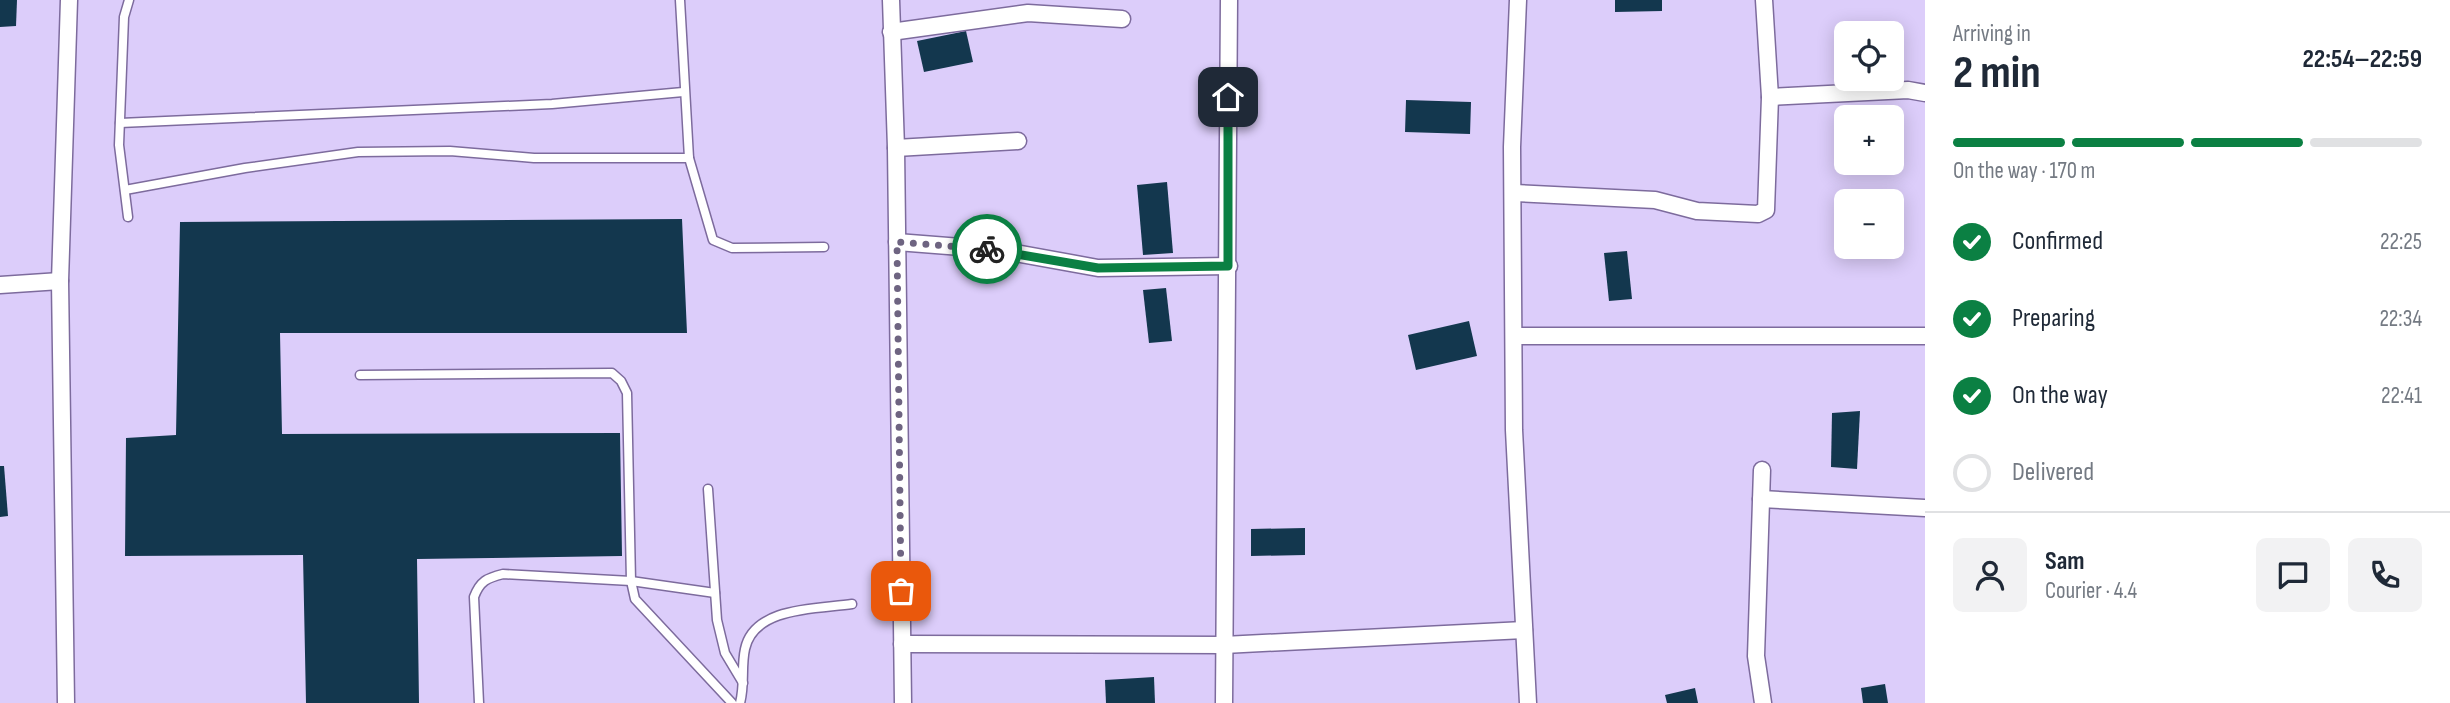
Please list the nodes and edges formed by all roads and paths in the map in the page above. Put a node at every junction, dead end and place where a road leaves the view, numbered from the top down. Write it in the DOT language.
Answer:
graph roads {
  1 [pos="69,0"];
  2 [pos="129,0"];
  3 [pos="680,0"];
  4 [pos="891,0"];
  5 [pos="1229,0"];
  6 [pos="1518,0"];
  7 [pos="1764,0"];
  8 [pos="1122,19"];
  9 [pos="891,32"];
  10 [pos="683,92"];
  11 [pos="1925,93"];
  12 [pos="1770,97"];
  13 [pos="120,123"];
  14 [pos="1018,141"];
  15 [pos="896,148"];
  16 [pos="689,158"];
  17 [pos="125,190"];
  18 [pos="1514,193"];
  19 [pos="128,217"];
  20 [pos="897,242"];
  21 [pos="824,247"];
  22 [pos="1228,266"];
  23 [pos="60,281"];
  24 [pos="0,285"];
  25 [pos="1925,335"];
  26 [pos="1514,336"];
  27 [pos="360,375"];
  28 [pos="1762,470"];
  29 [pos="708,489"];
  30 [pos="1761,499"];
  31 [pos="1925,508"];
  32 [pos="631,581"];
  33 [pos="715,593"];
  34 [pos="852,604"];
  35 [pos="1524,630"];
  36 [pos="902,645"];
  37 [pos="1224,645"];
  38 [pos="743,683"];
  39 [pos="741,701"];
  40 [pos="66,703"];
  41 [pos="479,703"];
  42 [pos="732,703"];
  43 [pos="751,703"];
  44 [pos="903,703"];
  45 [pos="1224,703"];
  46 [pos="1528,703"];
  47 [pos="1763,703"];
  1 -- 23 [label="street"];
  2 -- 13 [label="lane"];
  3 -- 10 [label="lane"];
  4 -- 9 [label="street"];
  5 -- 22 [label="street"];
  6 -- 18 [label="street"];
  7 -- 12 [label="street"];
  8 -- 9 [label="street"];
  9 -- 15 [label="street"];
  10 -- 13 [label="lane"];
  10 -- 16 [label="lane"];
  11 -- 12 [label="street"];
  12 -- 18 [label="street"];
  13 -- 17 [label="lane"];
  14 -- 15 [label="street"];
  15 -- 20 [label="street"];
  16 -- 17 [label="lane"];
  16 -- 21 [label="lane"];
  17 -- 19 [label="lane"];
  18 -- 26 [label="street"];
  20 -- 22 [label="street"];
  20 -- 36 [label="street"];
  22 -- 37 [label="street"];
  23 -- 24 [label="street"];
  23 -- 40 [label="street"];
  25 -- 26 [label="street"];
  26 -- 35 [label="street"];
  27 -- 32 [label="lane"];
  28 -- 30 [label="street"];
  29 -- 33 [label="lane"];
  30 -- 31 [label="street"];
  30 -- 47 [label="street"];
  32 -- 33 [label="lane"];
  32 -- 41 [label="lane"];
  32 -- 42 [label="lane"];
  33 -- 38 [label="lane"];
  34 -- 38 [label="lane"];
  35 -- 37 [label="street"];
  35 -- 46 [label="street"];
  36 -- 37 [label="street"];
  36 -- 44 [label="street"];
  37 -- 45 [label="street"];
  38 -- 39 [label="lane"];
  39 -- 43 [label="lane"];
}
